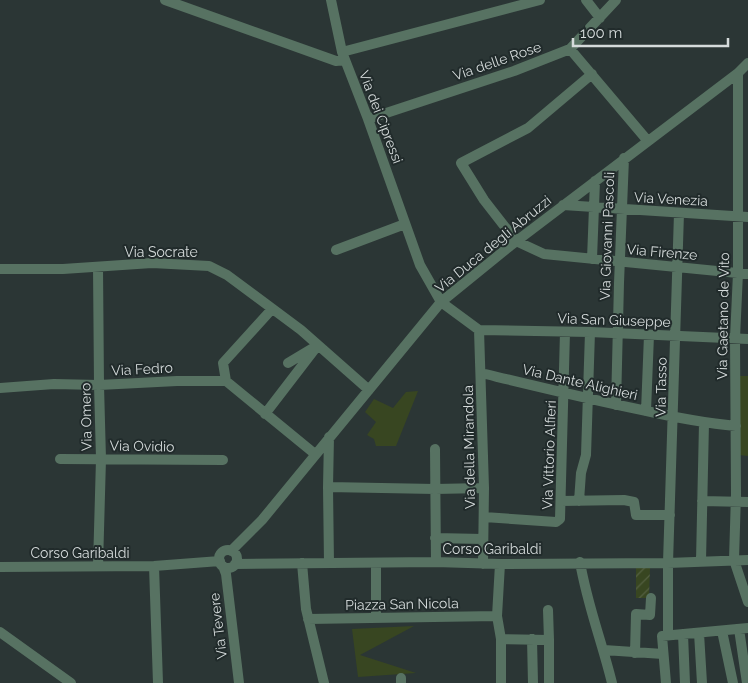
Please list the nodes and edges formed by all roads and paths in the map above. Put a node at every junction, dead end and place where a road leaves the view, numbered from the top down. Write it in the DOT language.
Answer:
graph roads {
  1 [pos="166,0"];
  2 [pos="331,0"];
  3 [pos="540,0"];
  4 [pos="586,0"];
  5 [pos="616,0"];
  6 [pos="600,18"];
  7 [pos="570,49"];
  8 [pos="343,56"];
  9 [pos="748,63"];
  10 [pos="738,73"];
  11 [pos="592,74"];
  12 [pos="368,119"];
  13 [pos="647,140"];
  14 [pos="624,158"];
  15 [pos="595,181"];
  16 [pos="563,205"];
  17 [pos="594,207"];
  18 [pos="622,210"];
  19 [pos="679,213"];
  20 [pos="743,217"];
  21 [pos="405,224"];
  22 [pos="516,241"];
  23 [pos="336,250"];
  24 [pos="592,259"];
  25 [pos="620,263"];
  26 [pos="98,267"];
  27 [pos="678,267"];
  28 [pos="0,269"];
  29 [pos="743,274"];
  30 [pos="441,302"];
  31 [pos="272,309"];
  32 [pos="479,330"];
  33 [pos="565,332"];
  34 [pos="590,332"];
  35 [pos="618,334"];
  36 [pos="649,335"];
  37 [pos="676,336"];
  38 [pos="735,338"];
  39 [pos="748,339"];
  40 [pos="318,345"];
  41 [pos="288,363"];
  42 [pos="481,373"];
  43 [pos="226,381"];
  44 [pos="98,385"];
  45 [pos="0,388"];
  46 [pos="369,390"];
  47 [pos="564,394"];
  48 [pos="588,399"];
  49 [pos="616,405"];
  50 [pos="646,411"];
  51 [pos="265,414"];
  52 [pos="674,417"];
  53 [pos="704,423"];
  54 [pos="736,426"];
  55 [pos="330,437"];
  56 [pos="435,449"];
  57 [pos="315,454"];
  58 [pos="60,458"];
  59 [pos="101,459"];
  60 [pos="223,460"];
  61 [pos="328,487"];
  62 [pos="484,488"];
  63 [pos="435,489"];
  64 [pos="579,500"];
  65 [pos="561,501"];
  66 [pos="702,501"];
  67 [pos="736,502"];
  68 [pos="748,502"];
  69 [pos="670,514"];
  70 [pos="484,517"];
  71 [pos="435,538"];
  72 [pos="483,539"];
  73 [pos="231,551"];
  74 [pos="734,560"];
  75 [pos="748,560"];
  76 [pos="701,561"];
  77 [pos="436,562"];
  78 [pos="580,562"];
  79 [pos="668,562"];
  80 [pos="302,563"];
  81 [pos="329,563"];
  82 [pos="376,563"];
  83 [pos="221,564"];
  84 [pos="235,564"];
  85 [pos="483,564"];
  86 [pos="500,564"];
  87 [pos="98,566"];
  88 [pos="154,566"];
  89 [pos="0,567"];
  90 [pos="651,598"];
  91 [pos="748,602"];
  92 [pos="548,610"];
  93 [pos="497,616"];
  94 [pos="376,618"];
  95 [pos="308,619"];
  96 [pos="744,628"];
  97 [pos="722,631"];
  98 [pos="0,632"];
  99 [pos="699,633"];
  100 [pos="682,634"];
  101 [pos="668,635"];
  102 [pos="501,639"];
  103 [pos="532,639"];
  104 [pos="549,640"];
  105 [pos="604,650"];
  106 [pos="635,652"];
  107 [pos="663,654"];
  108 [pos="70,683"];
  109 [pos="158,683"];
  110 [pos="239,683"];
  111 [pos="324,683"];
  112 [pos="501,683"];
  113 [pos="533,683"];
  114 [pos="549,683"];
  115 [pos="612,683"];
  116 [pos="666,683"];
  117 [pos="685,683"];
  118 [pos="702,683"];
  119 [pos="733,683"];
  120 [pos="746,683"];
  1 -- 8 [label="street, Via dei Cipressi"];
  2 -- 8 [label="street"];
  3 -- 8 [label="street"];
  4 -- 6 [label="street"];
  5 -- 6 [label="street, Via delle Rose"];
  6 -- 7 [label="street, Via delle Rose"];
  7 -- 11 [label="street"];
  7 -- 12 [label="street, Via delle Rose"];
  8 -- 12 [label="street, Via dei Cipressi"];
  9 -- 10 [label="street, Via Duca degli Abruzzi"];
  10 -- 13 [label="street, Via Duca degli Abruzzi"];
  10 -- 20 [label="street, Via Gaetano de Vito"];
  11 -- 13 [label="street"];
  11 -- 22 [label="street"];
  12 -- 21 [label="street, Via dei Cipressi"];
  13 -- 14 [label="street, Via Duca degli Abruzzi"];
  14 -- 15 [label="street, Via Duca degli Abruzzi"];
  14 -- 18 [label="street, Via Giovanni Pascoli"];
  15 -- 16 [label="street, Via Duca degli Abruzzi"];
  15 -- 17 [label="street"];
  16 -- 17 [label="street, Via Venezia"];
  16 -- 22 [label="street, Via Duca degli Abruzzi"];
  17 -- 18 [label="street, Via Venezia"];
  17 -- 24 [label="street"];
  18 -- 19 [label="street, Via Venezia"];
  18 -- 25 [label="street, Via Giovanni Pascoli"];
  19 -- 20 [label="street, Via Venezia"];
  19 -- 27 [label="street, Via Tasso"];
  20 -- 29 [label="street, Via Gaetano de Vito"];
  21 -- 23 [label="street"];
  21 -- 30 [label="street, Via dei Cipressi"];
  22 -- 24 [label="street, Via Firenze"];
  22 -- 30 [label="street, Via Duca degli Abruzzi"];
  24 -- 25 [label="street, Via Firenze"];
  25 -- 27 [label="street, Via Firenze"];
  25 -- 35 [label="street, Via Giovanni Pascoli"];
  26 -- 28 [label="street, Via Socrate"];
  26 -- 31 [label="street, Via Socrate"];
  26 -- 44 [label="street, Via Omero"];
  27 -- 29 [label="street, Via Firenze"];
  27 -- 37 [label="street, Via Tasso"];
  29 -- 38 [label="street, Via Gaetano de Vito"];
  30 -- 32 [label="street"];
  30 -- 46 [label="street, Via Duca degli Abruzzi"];
  31 -- 40 [label="street, Via Socrate"];
  31 -- 43 [label="street"];
  32 -- 33 [label="street, Via San Giuseppe"];
  32 -- 42 [label="street, Via della Mirandola"];
  33 -- 34 [label="street, Via San Giuseppe"];
  33 -- 47 [label="street, Via Vittorio Alfieri"];
  34 -- 35 [label="street, Via San Giuseppe"];
  34 -- 48 [label="street"];
  35 -- 36 [label="street, Via San Giuseppe"];
  35 -- 49 [label="street, Via Giovanni Pascoli"];
  36 -- 37 [label="street, Via San Giuseppe"];
  36 -- 50 [label="street"];
  37 -- 38 [label="street, Via San Giuseppe"];
  37 -- 52 [label="street, Via Tasso"];
  38 -- 39 [label="street, Via San Giuseppe"];
  38 -- 54 [label="street, Via Gaetano de Vito"];
  40 -- 41 [label="street"];
  40 -- 46 [label="street, Via Socrate"];
  40 -- 51 [label="street"];
  42 -- 47 [label="street, Via Dante Alighieri"];
  42 -- 62 [label="street, Via della Mirandola"];
  43 -- 44 [label="street, Via Fedro"];
  43 -- 51 [label="street"];
  44 -- 45 [label="street, Via Fedro"];
  44 -- 59 [label="street, Via Omero"];
  46 -- 55 [label="street, Via Duca degli Abruzzi"];
  47 -- 48 [label="street, Via Dante Alighieri"];
  47 -- 65 [label="street, Via Vittorio Alfieri"];
  48 -- 49 [label="street, Via Dante Alighieri"];
  48 -- 64 [label="street"];
  49 -- 50 [label="street, Via Dante Alighieri"];
  50 -- 52 [label="street, Via Dante Alighieri"];
  51 -- 57 [label="street"];
  52 -- 53 [label="street, Via Dante Alighieri"];
  52 -- 69 [label="street, Via Tasso"];
  53 -- 54 [label="street, Via Dante Alighieri"];
  53 -- 66 [label="street"];
  54 -- 67 [label="street, Via Gaetano de Vito"];
  55 -- 57 [label="street, Via Duca degli Abruzzi"];
  55 -- 61 [label="street"];
  56 -- 63 [label="street"];
  57 -- 73 [label="street, Via Duca degli Abruzzi"];
  58 -- 59 [label="street, Via Ovidio"];
  59 -- 60 [label="street, Via Ovidio"];
  59 -- 87 [label="street, Via Omero"];
  61 -- 63 [label="street"];
  61 -- 81 [label="street"];
  62 -- 63 [label="street"];
  62 -- 70 [label="street, Via della Mirandola"];
  63 -- 71 [label="street"];
  64 -- 65 [label="street"];
  64 -- 69 [label="street"];
  65 -- 70 [label="street, Via Vittorio Alfieri"];
  66 -- 67 [label="street"];
  66 -- 76 [label="street"];
  67 -- 68 [label="street"];
  67 -- 74 [label="street, Via Gaetano de Vito"];
  69 -- 79 [label="street, Via Tasso"];
  70 -- 72 [label="street, Via della Mirandola"];
  71 -- 72 [label="street"];
  71 -- 77 [label="street"];
  72 -- 85 [label="street, Via della Mirandola"];
  73 -- 83 [label="street"];
  73 -- 84 [label="street"];
  74 -- 75 [label="street, Corso Garibaldi"];
  74 -- 76 [label="street, Corso Garibaldi"];
  74 -- 91 [label="street"];
  76 -- 79 [label="street, Corso Garibaldi"];
  77 -- 82 [label="street, Corso Garibaldi"];
  77 -- 85 [label="street, Corso Garibaldi"];
  78 -- 79 [label="street, Corso Garibaldi"];
  78 -- 86 [label="street, Corso Garibaldi"];
  78 -- 105 [label="street"];
  79 -- 101 [label="street, Via Tasso"];
  80 -- 81 [label="street, Corso Garibaldi"];
  80 -- 84 [label="street, Corso Garibaldi"];
  80 -- 95 [label="street"];
  81 -- 82 [label="street, Corso Garibaldi"];
  82 -- 94 [label="street"];
  83 -- 84 [label="street"];
  83 -- 88 [label="street, Corso Garibaldi"];
  83 -- 110 [label="street, Via Tevere"];
  85 -- 86 [label="street, Corso Garibaldi"];
  86 -- 93 [label="street"];
  87 -- 88 [label="street, Corso Garibaldi"];
  87 -- 89 [label="street, Corso Garibaldi"];
  88 -- 109 [label="street"];
  90 -- 106 [label="street"];
  92 -- 104 [label="street"];
  93 -- 94 [label="street, Piazza San Nicola"];
  93 -- 102 [label="street"];
  94 -- 95 [label="street, Piazza San Nicola"];
  95 -- 111 [label="street"];
  96 -- 97 [label="street"];
  96 -- 120 [label="street"];
  97 -- 99 [label="street"];
  97 -- 119 [label="street"];
  98 -- 108 [label="street"];
  99 -- 100 [label="street"];
  99 -- 118 [label="street"];
  100 -- 101 [label="street"];
  100 -- 117 [label="street"];
  101 -- 107 [label="street, Via Tasso"];
  102 -- 103 [label="street"];
  102 -- 112 [label="street"];
  103 -- 104 [label="street"];
  103 -- 113 [label="street"];
  104 -- 114 [label="street"];
  105 -- 106 [label="street"];
  105 -- 115 [label="street"];
  106 -- 107 [label="street"];
  107 -- 116 [label="street"];
}
